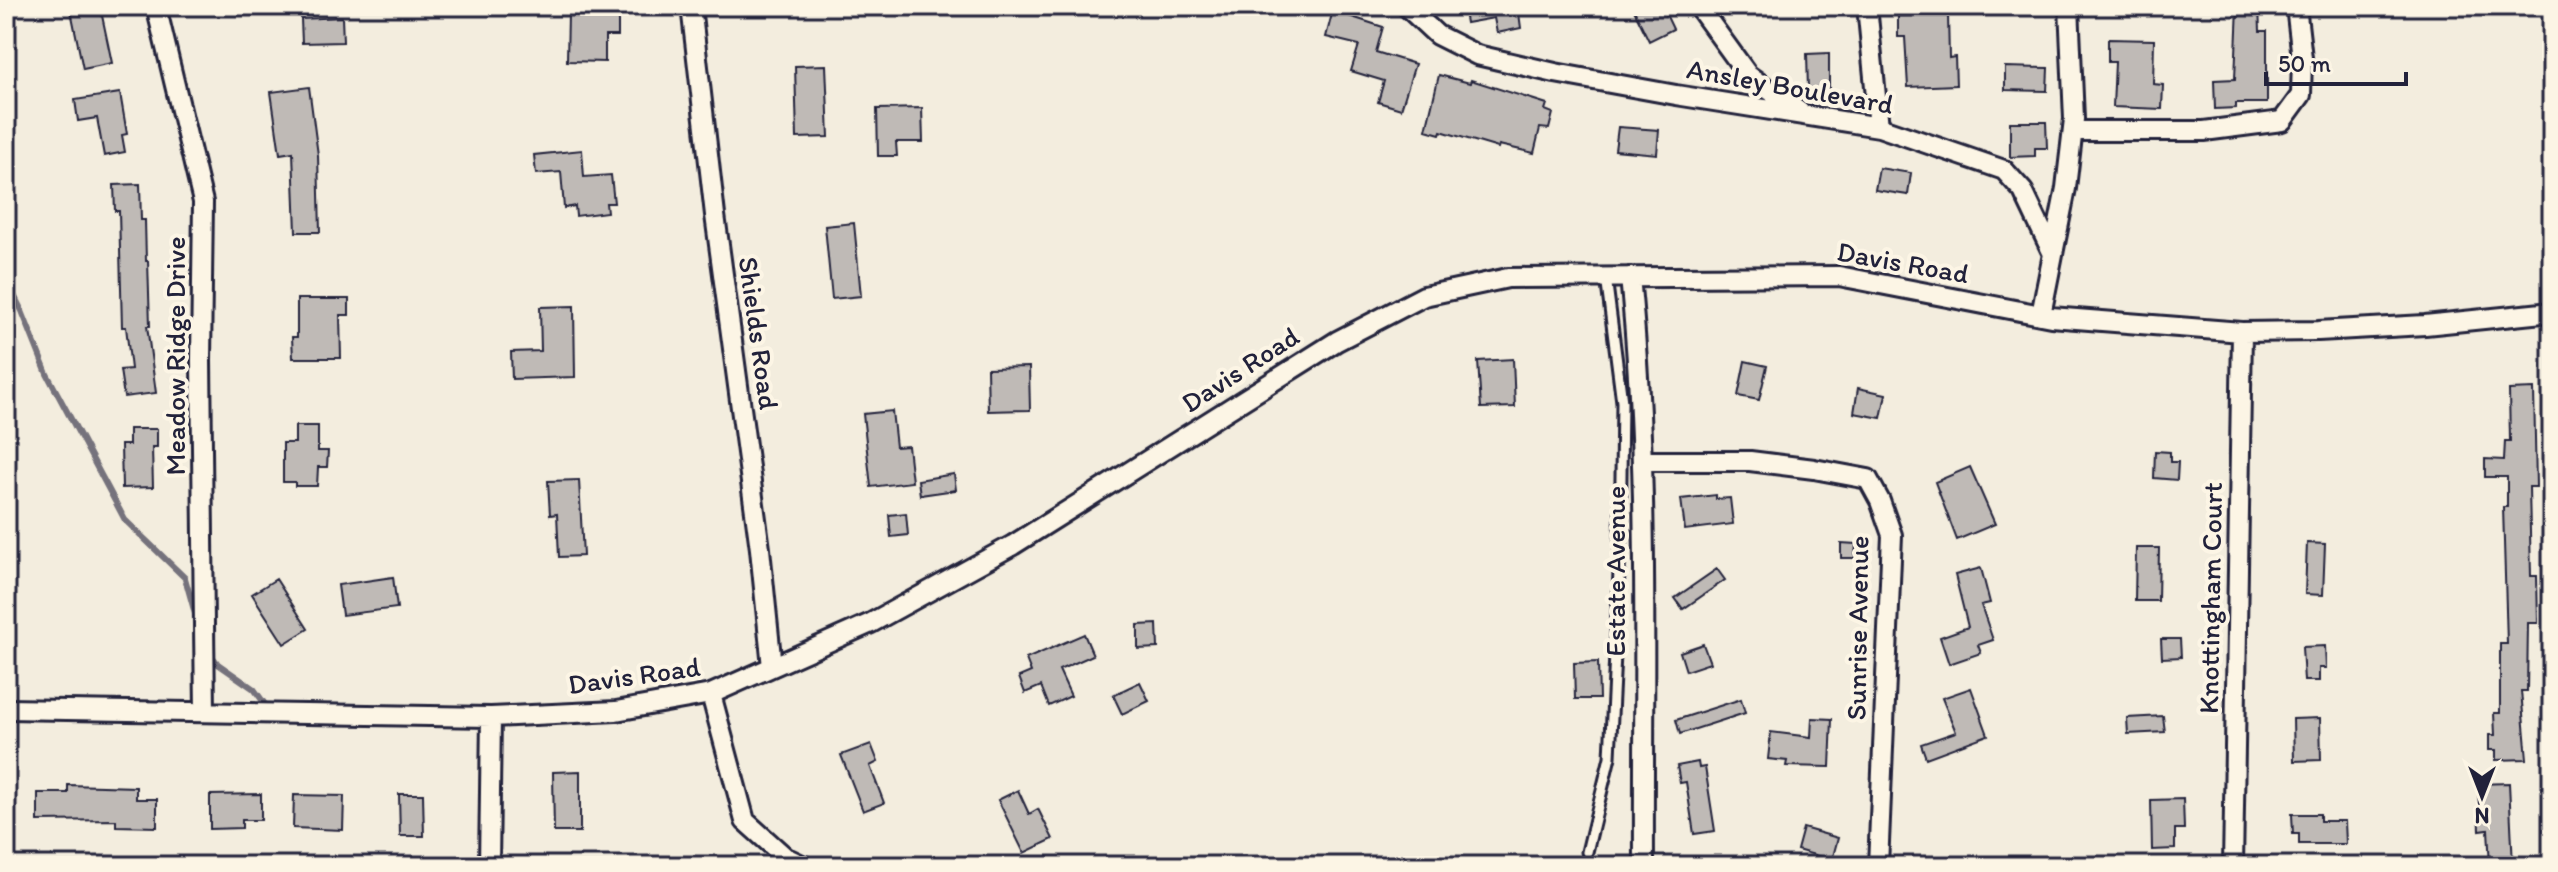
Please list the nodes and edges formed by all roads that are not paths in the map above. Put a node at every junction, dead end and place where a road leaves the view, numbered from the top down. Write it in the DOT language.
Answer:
graph roads {
  1 [pos="156,6"];
  2 [pos="691,6"];
  3 [pos="1406,6"];
  4 [pos="1698,6"];
  5 [pos="1867,6"];
  6 [pos="2069,6"];
  7 [pos="2296,6"];
  8 [pos="1805,115"];
  9 [pos="1879,127"];
  10 [pos="2073,131"];
  11 [pos="2053,254"];
  12 [pos="1606,277"];
  13 [pos="1630,277"];
  14 [pos="2552,312"];
  15 [pos="2041,315"];
  16 [pos="2242,332"];
  17 [pos="1643,461"];
  18 [pos="772,667"];
  19 [pos="711,694"];
  20 [pos="6,709"];
  21 [pos="205,712"];
  22 [pos="491,717"];
  23 [pos="1587,852"];
  24 [pos="489,866"];
  25 [pos="804,866"];
  26 [pos="1644,866"];
  27 [pos="1878,866"];
  28 [pos="2233,866"];
  1 -- 21 [label="street, Meadow Ridge Drive"];
  2 -- 18 [label="street, Shields Road"];
  3 -- 8 [label="street, Ansley Boulevard"];
  4 -- 8 [label="street"];
  5 -- 9 [label="street"];
  6 -- 10 [label="street"];
  7 -- 10 [label="street"];
  8 -- 9 [label="street, Ansley Boulevard"];
  9 -- 11 [label="street, Ansley Boulevard"];
  10 -- 11 [label="street"];
  11 -- 15 [label="street"];
  12 -- 13 [label="street, Davis Road"];
  12 -- 18 [label="street, Davis Road"];
  12 -- 23 [label="lane"];
  13 -- 15 [label="street, Davis Road"];
  13 -- 17 [label="street, Estate Avenue"];
  14 -- 16 [label="street, Davis Road"];
  15 -- 16 [label="street, Davis Road"];
  16 -- 28 [label="street, Knottingham Court"];
  17 -- 26 [label="street, Estate Avenue"];
  17 -- 27 [label="street, Sunrise Avenue"];
  18 -- 19 [label="street, Davis Road"];
  19 -- 22 [label="street, Davis Road"];
  19 -- 25 [label="street"];
  20 -- 21 [label="street, Davis Road"];
  21 -- 22 [label="street, Davis Road"];
  22 -- 24 [label="street"];
}
